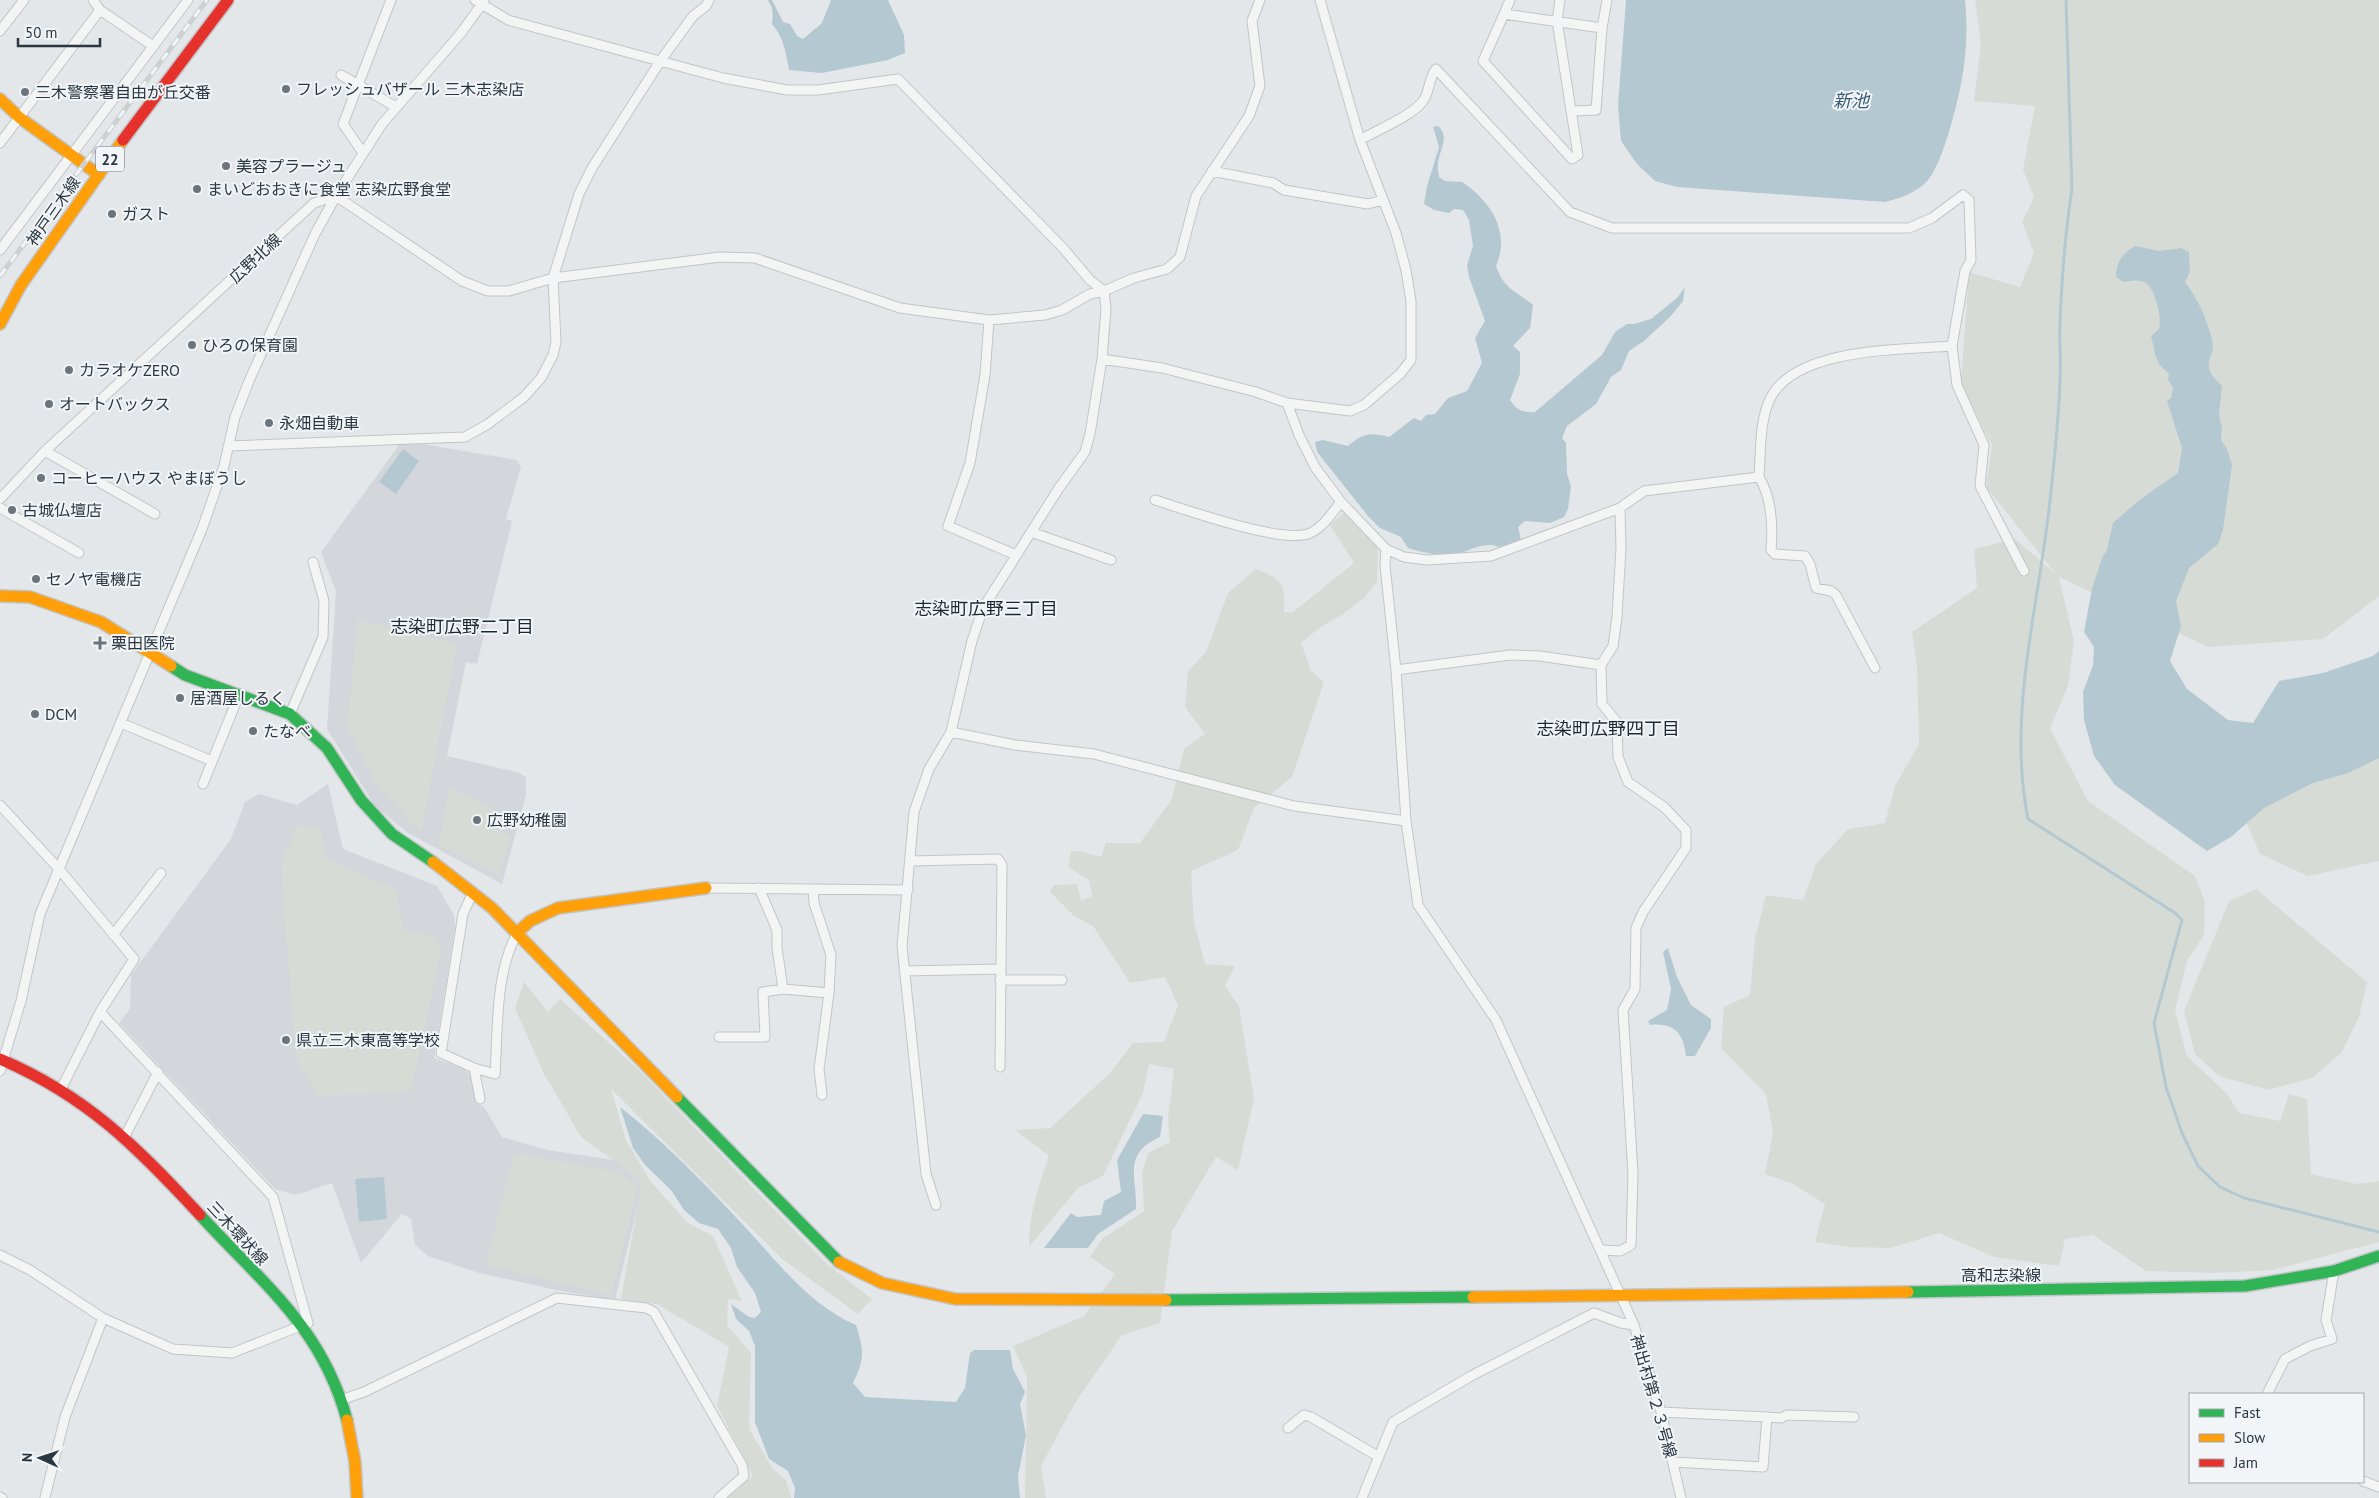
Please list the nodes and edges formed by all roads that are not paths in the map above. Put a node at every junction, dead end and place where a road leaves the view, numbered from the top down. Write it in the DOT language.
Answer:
graph roads {
  1 [pos="24,0"];
  2 [pos="93,0"];
  3 [pos="188,0"];
  4 [pos="228,0"];
  5 [pos="391,0"];
  6 [pos="709,0"];
  7 [pos="1260,0"];
  8 [pos="1320,0"];
  9 [pos="1510,0"];
  10 [pos="1560,0"];
  11 [pos="1607,0"];
  12 [pos="480,1"];
  13 [pos="100,10"];
  14 [pos="1504,14"];
  15 [pos="1556,21"];
  16 [pos="1602,28"];
  17 [pos="0,30"];
  18 [pos="153,46"];
  19 [pos="661,60"];
  20 [pos="341,75"];
  21 [pos="358,84"];
  22 [pos="0,99"];
  23 [pos="396,107"];
  24 [pos="1573,111"];
  25 [pos="20,118"];
  26 [pos="1360,140"];
  27 [pos="0,143"];
  28 [pos="363,153"];
  29 [pos="70,156"];
  30 [pos="1212,171"];
  31 [pos="98,175"];
  32 [pos="336,196"];
  33 [pos="1383,200"];
  34 [pos="0,250"];
  35 [pos="553,278"];
  36 [pos="1104,291"];
  37 [pos="989,320"];
  38 [pos="0,324"];
  39 [pos="1952,346"];
  40 [pos="1102,359"];
  41 [pos="1287,403"];
  42 [pos="228,446"];
  43 [pos="45,451"];
  44 [pos="1759,476"];
  45 [pos="0,498"];
  46 [pos="1154,500"];
  47 [pos="1341,502"];
  48 [pos="0,508"];
  49 [pos="1620,508"];
  50 [pos="155,514"];
  51 [pos="1031,532"];
  52 [pos="1386,549"];
  53 [pos="79,553"];
  54 [pos="1016,555"];
  55 [pos="1111,560"];
  56 [pos="313,562"];
  57 [pos="2024,571"];
  58 [pos="0,596"];
  59 [pos="150,655"];
  60 [pos="1601,665"];
  61 [pos="1875,668"];
  62 [pos="1396,670"];
  63 [pos="239,694"];
  64 [pos="290,714"];
  65 [pos="121,723"];
  66 [pos="951,732"];
  67 [pos="212,761"];
  68 [pos="203,784"];
  69 [pos="0,805"];
  70 [pos="1406,821"];
  71 [pos="910,860"];
  72 [pos="59,869"];
  73 [pos="161,872"];
  74 [pos="706,888"];
  75 [pos="759,888"];
  76 [pos="813,889"];
  77 [pos="908,890"];
  78 [pos="472,892"];
  79 [pos="518,932"];
  80 [pos="114,936"];
  81 [pos="1001,969"];
  82 [pos="904,971"];
  83 [pos="1000,980"];
  84 [pos="1062,980"];
  85 [pos="784,989"];
  86 [pos="829,993"];
  87 [pos="100,1012"];
  88 [pos="719,1038"];
  89 [pos="1,1064"];
  90 [pos="1000,1067"];
  91 [pos="474,1068"];
  92 [pos="158,1072"];
  93 [pos="62,1087"];
  94 [pos="822,1094"];
  95 [pos="480,1099"];
  96 [pos="124,1138"];
  97 [pos="936,1205"];
  98 [pos="1600,1250"];
  99 [pos="0,1255"];
  100 [pos="2379,1256"];
  101 [pos="2334,1271"];
  102 [pos="1619,1296"];
  103 [pos="103,1318"];
  104 [pos="1634,1325"];
  105 [pos="302,1327"];
  106 [pos="2268,1393"];
  107 [pos="341,1400"];
  108 [pos="1661,1412"];
  109 [pos="1767,1417"];
  110 [pos="1854,1417"];
  111 [pos="1288,1428"];
  112 [pos="1379,1457"];
  113 [pos="1673,1462"];
  114 [pos="2364,1481"];
  115 [pos="2379,1487"];
  116 [pos="45,1497"];
  117 [pos="357,1498"];
  118 [pos="719,1498"];
  119 [pos="1362,1498"];
  120 [pos="1681,1498"];
  1 -- 17 [label="street"];
  2 -- 13 [label="street"];
  3 -- 18 [label="street"];
  4 -- 31 [label="street, 神戸三木線 / 22"];
  5 -- 21 [label="street"];
  6 -- 19 [label="street"];
  7 -- 30 [label="street"];
  8 -- 26 [label="street"];
  9 -- 14 [label="street"];
  10 -- 15 [label="street"];
  11 -- 16 [label="street"];
  12 -- 19 [label="street"];
  12 -- 23 [label="street"];
  13 -- 18 [label="street"];
  13 -- 25 [label="street"];
  14 -- 15 [label="street"];
  14 -- 24 [label="street"];
  15 -- 16 [label="street"];
  15 -- 24 [label="street"];
  16 -- 24 [label="street"];
  18 -- 29 [label="street"];
  19 -- 35 [label="street"];
  19 -- 36 [label="street"];
  20 -- 21 [label="street"];
  21 -- 23 [label="street"];
  21 -- 28 [label="street"];
  22 -- 25 [label="street"];
  23 -- 28 [label="street"];
  25 -- 27 [label="street"];
  25 -- 29 [label="street"];
  26 -- 33 [label="street"];
  26 -- 39 [label="street"];
  28 -- 32 [label="street"];
  29 -- 31 [label="street"];
  29 -- 34 [label="street"];
  30 -- 33 [label="street"];
  30 -- 36 [label="street"];
  31 -- 38 [label="street, 神戸三木線 / 22"];
  32 -- 35 [label="street"];
  32 -- 42 [label="street"];
  32 -- 43 [label="street, 広野北線"];
  33 -- 41 [label="street"];
  35 -- 37 [label="street"];
  35 -- 42 [label="street"];
  36 -- 37 [label="street"];
  36 -- 40 [label="street"];
  37 -- 54 [label="street"];
  39 -- 44 [label="street"];
  39 -- 57 [label="street"];
  40 -- 41 [label="street"];
  40 -- 51 [label="street"];
  41 -- 47 [label="street"];
  42 -- 59 [label="street"];
  43 -- 45 [label="street, 広野北線"];
  43 -- 50 [label="street"];
  44 -- 49 [label="street"];
  44 -- 61 [label="street"];
  46 -- 47 [label="street"];
  47 -- 52 [label="street"];
  48 -- 53 [label="street"];
  49 -- 52 [label="street"];
  49 -- 60 [label="street"];
  51 -- 54 [label="street"];
  51 -- 55 [label="street"];
  52 -- 62 [label="street, 神出村第２３号線"];
  54 -- 66 [label="street"];
  56 -- 64 [label="street"];
  58 -- 59 [label="street"];
  59 -- 63 [label="street"];
  59 -- 65 [label="street"];
  60 -- 62 [label="street"];
  60 -- 98 [label="street"];
  62 -- 70 [label="street, 神出村第２３号線"];
  63 -- 64 [label="street"];
  63 -- 67 [label="street"];
  64 -- 78 [label="street, 高和志染線"];
  65 -- 67 [label="street"];
  65 -- 72 [label="street"];
  66 -- 70 [label="street"];
  66 -- 71 [label="street"];
  67 -- 68 [label="street"];
  69 -- 72 [label="street"];
  70 -- 98 [label="street, 神出村第２３号線"];
  71 -- 77 [label="street"];
  71 -- 81 [label="street"];
  72 -- 80 [label="street"];
  72 -- 89 [label="street"];
  73 -- 80 [label="street"];
  74 -- 75 [label="street"];
  74 -- 79 [label="street"];
  75 -- 76 [label="street"];
  75 -- 85 [label="street"];
  76 -- 77 [label="street"];
  76 -- 86 [label="street"];
  77 -- 82 [label="street"];
  78 -- 79 [label="street, 高和志染線"];
  78 -- 91 [label="street"];
  79 -- 91 [label="street"];
  79 -- 102 [label="street, 高和志染線"];
  80 -- 87 [label="street"];
  81 -- 82 [label="street"];
  81 -- 83 [label="street"];
  82 -- 97 [label="street"];
  83 -- 84 [label="street"];
  83 -- 90 [label="street"];
  85 -- 86 [label="street"];
  85 -- 88 [label="street"];
  86 -- 94 [label="street"];
  87 -- 92 [label="street"];
  87 -- 93 [label="street"];
  89 -- 93 [label="street, 三木環状線"];
  91 -- 95 [label="street"];
  92 -- 96 [label="street"];
  92 -- 105 [label="street"];
  93 -- 96 [label="street, 三木環状線"];
  96 -- 105 [label="street, 三木環状線"];
  98 -- 102 [label="street, 神出村第２３号線"];
  99 -- 103 [label="street"];
  100 -- 101 [label="street, 高和志染線"];
  101 -- 102 [label="street, 高和志染線"];
  101 -- 106 [label="street"];
  102 -- 104 [label="street, 神出村第２３号線"];
  103 -- 105 [label="street"];
  103 -- 116 [label="street"];
  104 -- 108 [label="street, 神出村第２３号線"];
  104 -- 112 [label="street"];
  105 -- 107 [label="street, 三木環状線"];
  107 -- 117 [label="street, 三木環状線"];
  107 -- 118 [label="street"];
  108 -- 109 [label="street"];
  108 -- 113 [label="street, 神出村第２３号線"];
  109 -- 110 [label="street"];
  109 -- 113 [label="street"];
  111 -- 112 [label="street"];
  112 -- 119 [label="street"];
  113 -- 120 [label="street, 神出村第２３号線"];
  114 -- 115 [label="street"];
}
